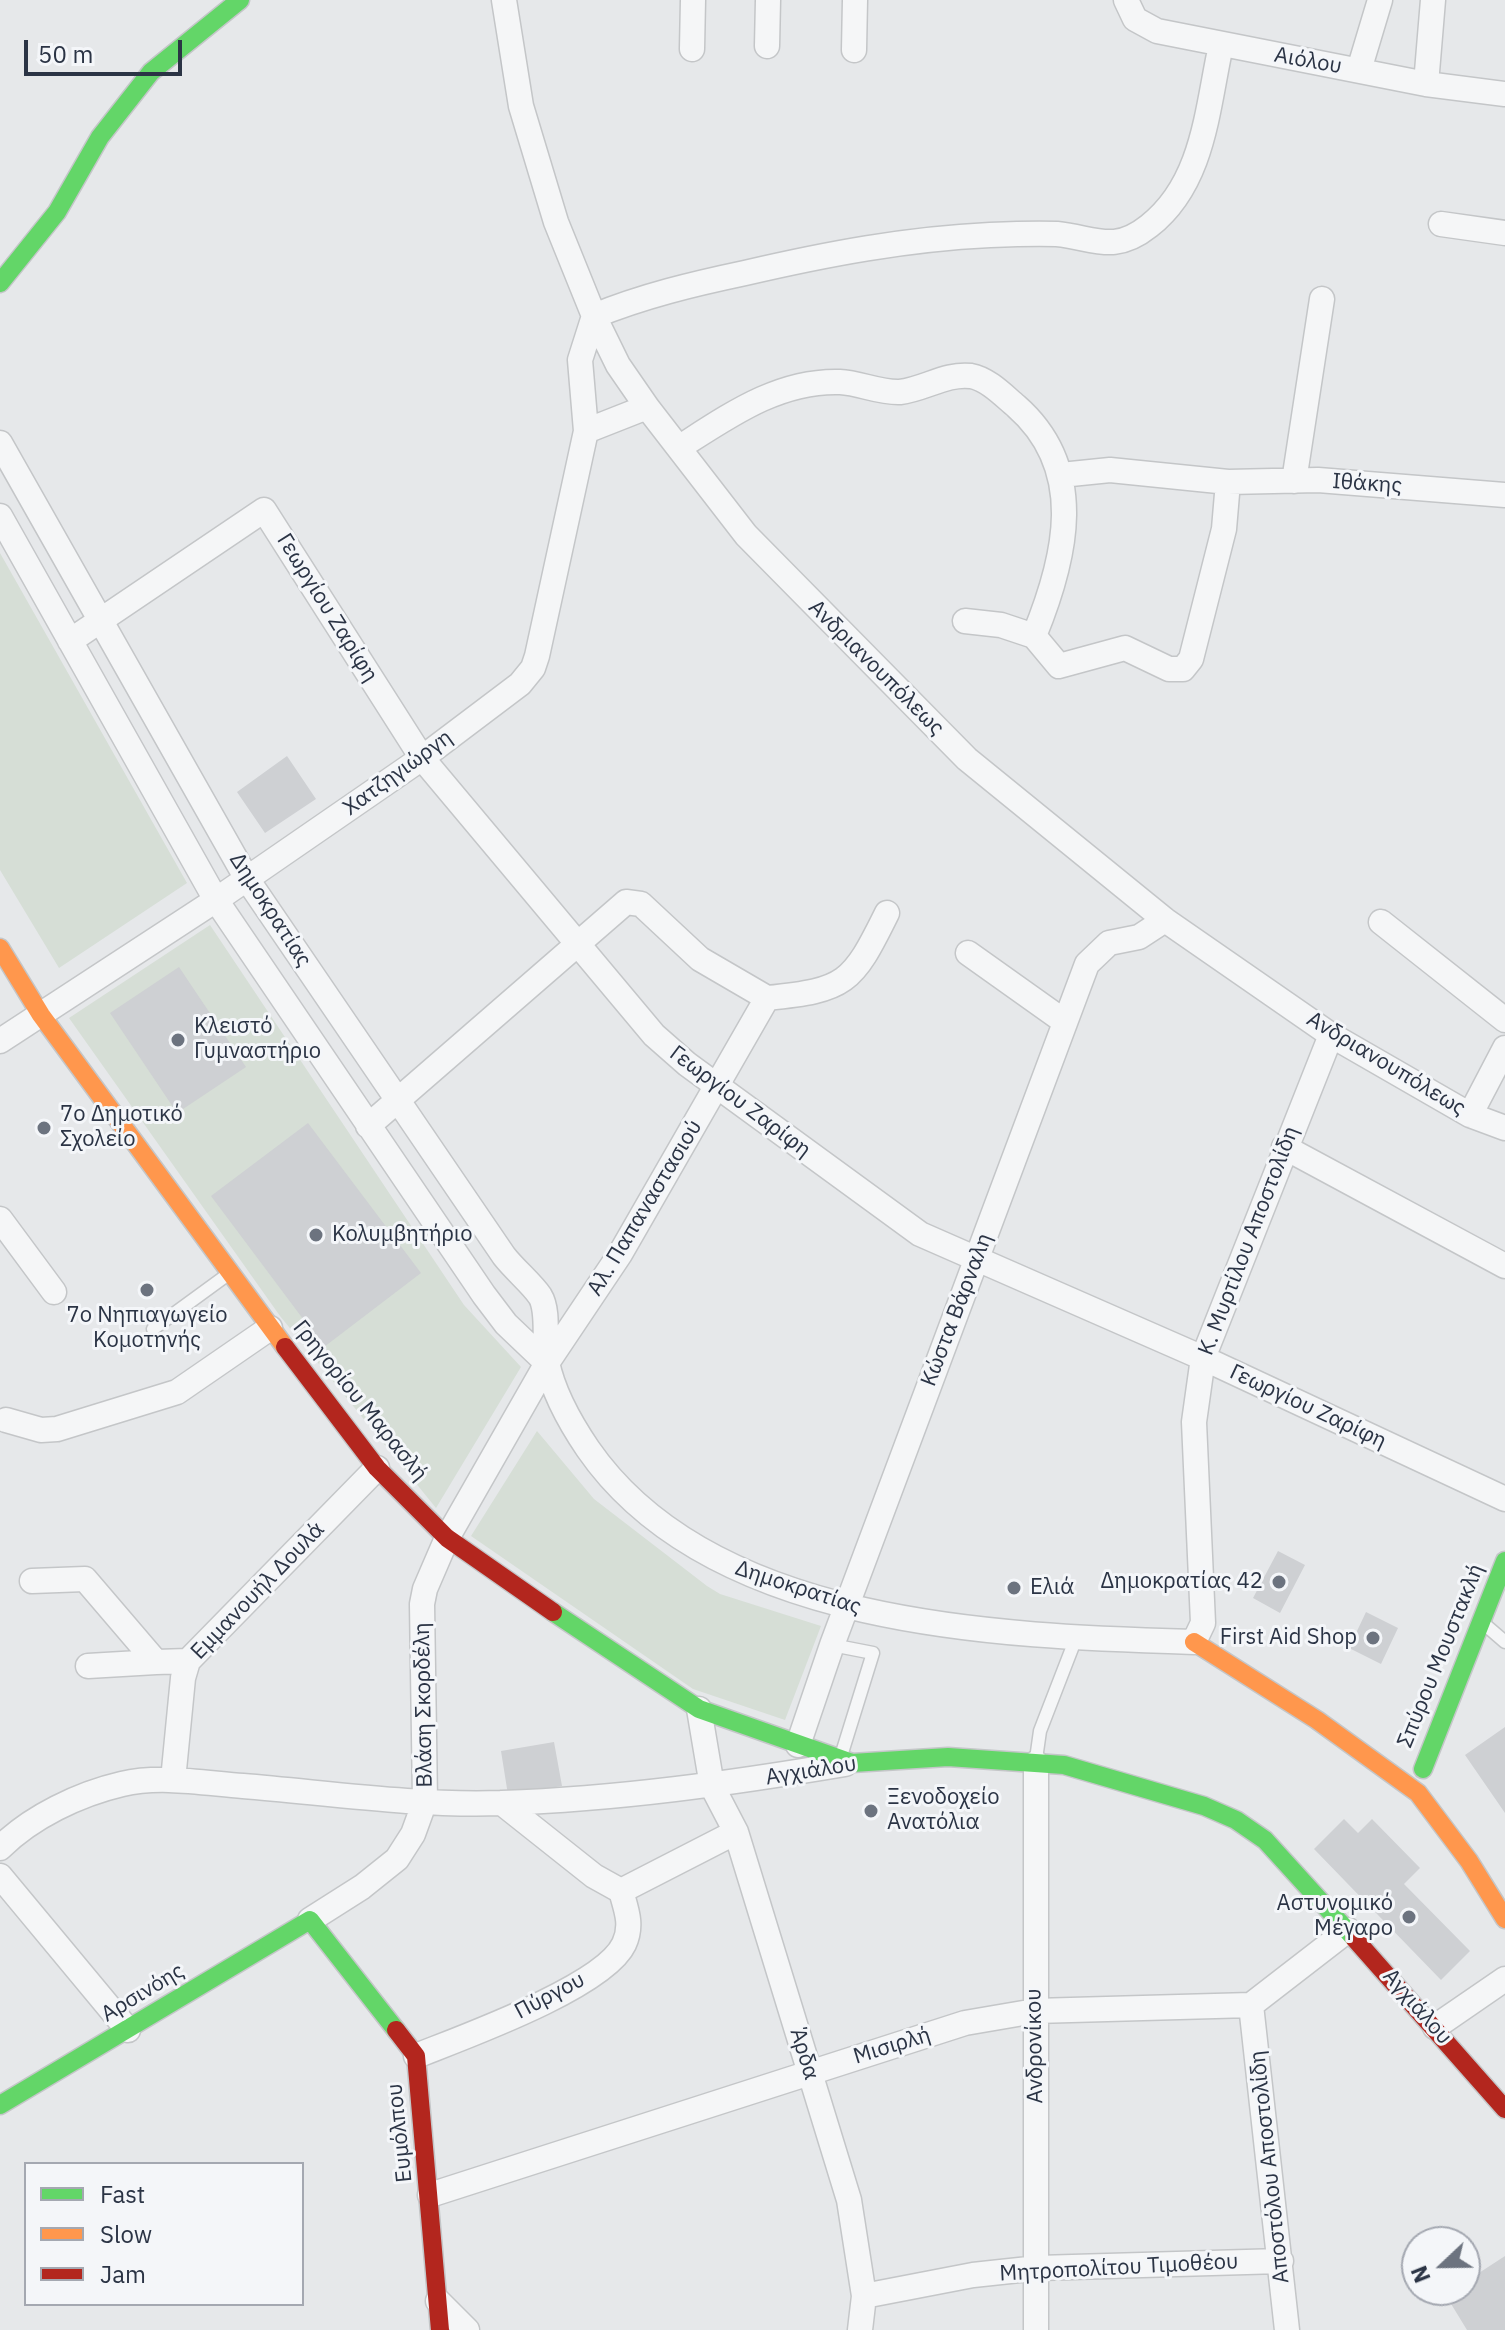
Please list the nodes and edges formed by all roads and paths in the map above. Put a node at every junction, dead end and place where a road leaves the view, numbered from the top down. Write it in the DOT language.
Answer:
graph roads {
  1 [pos="240,0"];
  2 [pos="504,0"];
  3 [pos="693,0"];
  4 [pos="768,0"];
  5 [pos="855,0"];
  6 [pos="1126,0"];
  7 [pos="1380,0"];
  8 [pos="1433,0"];
  9 [pos="1221,45"];
  10 [pos="767,46"];
  11 [pos="692,49"];
  12 [pos="854,50"];
  13 [pos="1359,70"];
  14 [pos="1426,84"];
  15 [pos="1505,94"];
  16 [pos="1441,224"];
  17 [pos="1505,233"];
  18 [pos="0,283"];
  19 [pos="1322,299"];
  20 [pos="594,316"];
  21 [pos="647,407"];
  22 [pos="586,431"];
  23 [pos="0,443"];
  24 [pos="680,447"];
  25 [pos="1061,475"];
  26 [pos="1294,481"];
  27 [pos="1228,482"];
  28 [pos="1505,495"];
  29 [pos="0,516"];
  30 [pos="965,621"];
  31 [pos="101,622"];
  32 [pos="1034,636"];
  33 [pos="70,641"];
  34 [pos="422,758"];
  35 [pos="247,879"];
  36 [pos="216,900"];
  37 [pos="887,913"];
  38 [pos="1165,920"];
  39 [pos="1381,922"];
  40 [pos="578,943"];
  41 [pos="0,948"];
  42 [pos="968,953"];
  43 [pos="767,998"];
  44 [pos="41,1015"];
  45 [pos="1505,1020"];
  46 [pos="1065,1022"];
  47 [pos="1331,1035"];
  48 [pos="0,1041"];
  49 [pos="1505,1048"];
  50 [pos="719,1085"];
  51 [pos="398,1100"];
  52 [pos="1470,1115"];
  53 [pos="368,1126"];
  54 [pos="1505,1128"];
  55 [pos="1284,1147"];
  56 [pos="0,1219"];
  57 [pos="976,1260"];
  58 [pos="1505,1266"];
  59 [pos="230,1273"];
  60 [pos="54,1292"];
  61 [pos="270,1328"];
  62 [pos="153,1329"];
  63 [pos="1203,1358"];
  64 [pos="547,1363"];
  65 [pos="6,1420"];
  66 [pos="377,1468"];
  67 [pos="1505,1499"];
  68 [pos="447,1538"];
  69 [pos="1505,1561"];
  70 [pos="32,1581"];
  71 [pos="845,1608"];
  72 [pos="1482,1622"];
  73 [pos="1204,1632"];
  74 [pos="1076,1638"];
  75 [pos="1505,1642"];
  76 [pos="832,1645"];
  77 [pos="188,1661"];
  78 [pos="156,1662"];
  79 [pos="88,1666"];
  80 [pos="699,1709"];
  81 [pos="798,1745"];
  82 [pos="846,1761"];
  83 [pos="1036,1763"];
  84 [pos="173,1780"];
  85 [pos="712,1786"];
  86 [pos="1441,1786"];
  87 [pos="425,1801"];
  88 [pos="502,1803"];
  89 [pos="736,1832"];
  90 [pos="0,1848"];
  91 [pos="0,1876"];
  92 [pos="621,1891"];
  93 [pos="1505,1919"];
  94 [pos="310,1920"];
  95 [pos="1348,1930"];
  96 [pos="1505,1979"];
  97 [pos="1251,2005"];
  98 [pos="1035,2011"];
  99 [pos="1435,2027"];
  100 [pos="128,2030"];
  101 [pos="416,2056"];
  102 [pos="810,2072"];
  103 [pos="0,2105"];
  104 [pos="1505,2109"];
  105 [pos="430,2195"];
  106 [pos="1281,2261"];
  107 [pos="1038,2268"];
  108 [pos="864,2296"];
  109 [pos="438,2301"];
  110 [pos="440,2330"];
  111 [pos="467,2330"];
  112 [pos="860,2330"];
  113 [pos="1036,2330"];
  114 [pos="1287,2330"];
  1 -- 18 [label="street"];
  2 -- 20 [label="street, Ανδριανουπόλεως"];
  3 -- 11 [label="street"];
  4 -- 10 [label="street"];
  5 -- 12 [label="street"];
  6 -- 9 [label="street, Αιόλου"];
  7 -- 13 [label="street"];
  8 -- 14 [label="street"];
  9 -- 13 [label="street, Αιόλου"];
  9 -- 20 [label="street"];
  13 -- 14 [label="street, Αιόλου"];
  14 -- 15 [label="street, Αιόλου"];
  16 -- 17 [label="street"];
  19 -- 26 [label="street"];
  20 -- 21 [label="street, Ανδριανουπόλεως"];
  20 -- 22 [label="street, Χατζηγιώργη"];
  21 -- 22 [label="street"];
  21 -- 24 [label="street, Ανδριανουπόλεως"];
  22 -- 34 [label="street, Χατζηγιώργη"];
  23 -- 31 [label="street, Δημοκρατίας"];
  24 -- 25 [label="street"];
  24 -- 38 [label="street, Ανδριανουπόλεως"];
  25 -- 27 [label="street, Ιθάκης"];
  25 -- 32 [label="street"];
  26 -- 27 [label="street, Ιθάκης"];
  26 -- 28 [label="street, Ιθάκης"];
  27 -- 32 [label="street"];
  29 -- 33 [label="street, Δημοκρατίας"];
  30 -- 32 [label="street"];
  31 -- 33 [label="street"];
  31 -- 34 [label="street, Γεωργίου Ζαρίφη"];
  31 -- 35 [label="street, Δημοκρατίας"];
  33 -- 36 [label="street, Δημοκρατίας"];
  34 -- 35 [label="street, Χατζηγιώργη"];
  34 -- 40 [label="street, Γεωργίου Ζαρίφη"];
  35 -- 36 [label="street, Χατζηγιώργη"];
  35 -- 51 [label="street, Δημοκρατίας"];
  36 -- 44 [label="street, Χατζηγιώργη"];
  36 -- 53 [label="street, Δημοκρατίας"];
  37 -- 43 [label="street"];
  38 -- 46 [label="street, Κώστα Βάρναλη"];
  38 -- 47 [label="street, Ανδριανουπόλεως"];
  39 -- 45 [label="street"];
  40 -- 43 [label="street"];
  40 -- 50 [label="street, Γεωργίου Ζαρίφη"];
  40 -- 51 [label="street"];
  41 -- 44 [label="street, Γρηγορίου Μαρασλή"];
  42 -- 46 [label="street"];
  43 -- 50 [label="street, Αλ. Παπαναστασιού"];
  44 -- 48 [label="street, Χατζηγιώργη"];
  44 -- 59 [label="street, Γρηγορίου Μαρασλή"];
  46 -- 57 [label="street, Κώστα Βάρναλη"];
  47 -- 52 [label="street, Ανδριανουπόλεως"];
  47 -- 55 [label="street, Κ. Μυρτίλου Αποστολίδη"];
  49 -- 52 [label="street"];
  50 -- 57 [label="street, Γεωργίου Ζαρίφη"];
  50 -- 64 [label="street, Αλ. Παπαναστασιού"];
  51 -- 53 [label="street"];
  51 -- 64 [label="street, Δημοκρατίας"];
  52 -- 54 [label="street, Ανδριανουπόλεως"];
  53 -- 64 [label="street, Δημοκρατίας"];
  55 -- 58 [label="street"];
  55 -- 63 [label="street, Κ. Μυρτίλου Αποστολίδη"];
  56 -- 60 [label="street"];
  57 -- 63 [label="street, Γεωργίου Ζαρίφη"];
  57 -- 71 [label="street, Κώστα Βάρναλη"];
  59 -- 61 [label="street, Γρηγορίου Μαρασλή"];
  59 -- 62 [label="lane"];
  61 -- 65 [label="street"];
  61 -- 66 [label="street, Γρηγορίου Μαρασλή"];
  63 -- 67 [label="street, Γεωργίου Ζαρίφη"];
  63 -- 73 [label="street, Κ. Μυρτίλου Αποστολίδη"];
  64 -- 68 [label="street, Αλ. Παπαναστασιού"];
  64 -- 71 [label="street, Δημοκρατίας"];
  66 -- 68 [label="street, Γρηγορίου Μαρασλή"];
  66 -- 77 [label="street, Εμμανουήλ Δουλά"];
  68 -- 80 [label="street, Γρηγορίου Μαρασλή"];
  68 -- 87 [label="street, Βλάση Σκορδέλη"];
  69 -- 72 [label="street, Σπύρου Μουστακλή"];
  70 -- 78 [label="street"];
  71 -- 74 [label="street, Δημοκρατίας"];
  71 -- 76 [label="street, Κώστα Βάρναλη"];
  72 -- 75 [label="lane"];
  72 -- 86 [label="street, Σπύρου Μουστακλή"];
  73 -- 74 [label="street, Δημοκρατίας"];
  73 -- 93 [label="street"];
  74 -- 83 [label="lane"];
  76 -- 81 [label="street, Κώστα Βάρναλη"];
  76 -- 82 [label="lane"];
  77 -- 78 [label="street"];
  77 -- 84 [label="street, Εμμανουήλ Δουλά"];
  78 -- 79 [label="street"];
  80 -- 81 [label="street, Γρηγορίου Μαρασλή"];
  80 -- 85 [label="street, Άρδα"];
  81 -- 82 [label="street, Γρηγορίου Μαρασλή"];
  82 -- 83 [label="street, Αγχιάλου"];
  82 -- 85 [label="street, Αγχιάλου"];
  83 -- 95 [label="street, Αγχιάλου"];
  83 -- 98 [label="street, Ανδρονίκου"];
  84 -- 87 [label="street, Αγχιάλου"];
  84 -- 90 [label="street, Αγχιάλου"];
  85 -- 88 [label="street, Αγχιάλου"];
  85 -- 89 [label="street, Άρδα"];
  87 -- 88 [label="street, Αγχιάλου"];
  87 -- 94 [label="street, Βλάση Σκορδέλη"];
  88 -- 92 [label="street"];
  89 -- 92 [label="street"];
  89 -- 102 [label="street, Άρδα"];
  91 -- 100 [label="street"];
  92 -- 101 [label="street, Πύργου"];
  94 -- 100 [label="street, Αρσινόης"];
  94 -- 101 [label="street, Ευμόλπου"];
  95 -- 97 [label="street"];
  95 -- 99 [label="street, Αγχιάλου"];
  96 -- 99 [label="street"];
  97 -- 98 [label="street, Μισιρλή"];
  97 -- 106 [label="street, Αποστόλου Αποστολίδη"];
  98 -- 102 [label="street, Μισιρλή"];
  98 -- 107 [label="street, Ανδρονίκου"];
  99 -- 104 [label="street, Αγχιάλου"];
  100 -- 103 [label="street, Αρσινόης"];
  101 -- 105 [label="street, Ευμόλπου"];
  102 -- 105 [label="street, Μισιρλή"];
  102 -- 108 [label="street, Άρδα"];
  105 -- 109 [label="street, Ευμόλπου"];
  106 -- 107 [label="street, Μητροπολίτου Τιμοθέου"];
  106 -- 114 [label="street, Αποστόλου Αποστολίδη"];
  107 -- 108 [label="street, Μητροπολίτου Τιμοθέου"];
  107 -- 113 [label="street, Ανδρονίκου"];
  108 -- 112 [label="street, Άρδα"];
  109 -- 110 [label="street, Ευμόλπου"];
  109 -- 111 [label="street"];
}
